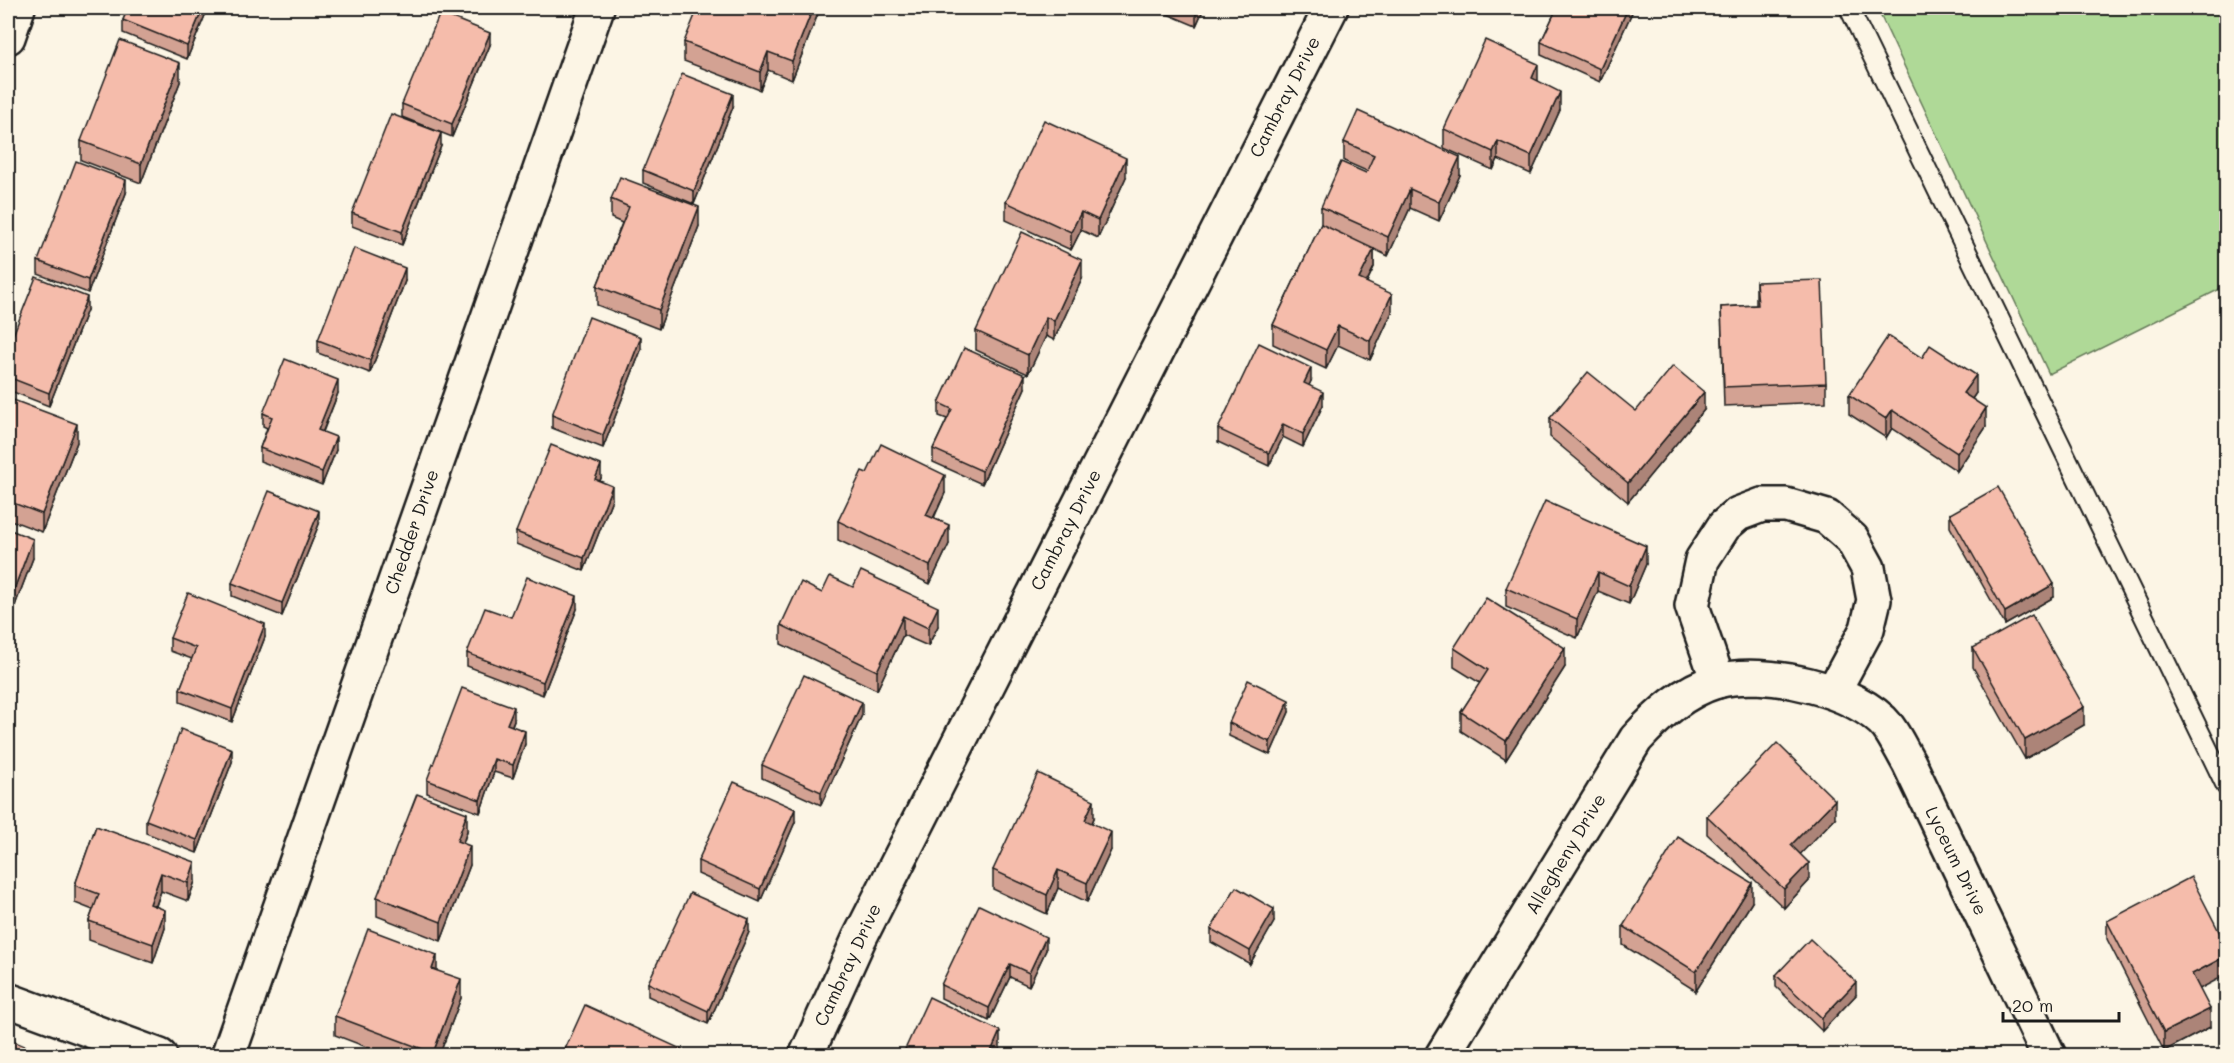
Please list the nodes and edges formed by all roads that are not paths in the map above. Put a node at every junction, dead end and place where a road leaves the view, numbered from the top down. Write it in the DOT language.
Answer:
graph roads {
  1 [pos="18,8"];
  2 [pos="597,8"];
  3 [pos="1331,8"];
  4 [pos="1849,8"];
  5 [pos="8,37"];
  6 [pos="1754,677"];
  7 [pos="1718,681"];
  8 [pos="1833,692"];
  9 [pos="2226,786"];
  10 [pos="8,1000"];
  11 [pos="160,1056"];
  12 [pos="228,1056"];
  13 [pos="806,1056"];
  14 [pos="1442,1056"];
  15 [pos="2049,1056"];
  1 -- 5 [label="street"];
  2 -- 12 [label="street, Chedder Drive"];
  3 -- 13 [label="street, Cambray Drive"];
  4 -- 9 [label="lane"];
  6 -- 7 [label="street, Allegheny Drive"];
  6 -- 8 [label="street, Lyceum Drive"];
  7 -- 8 [label="street"];
  7 -- 14 [label="street, Allegheny Drive"];
  8 -- 15 [label="street, Lyceum Drive"];
  10 -- 11 [label="street"];
}
